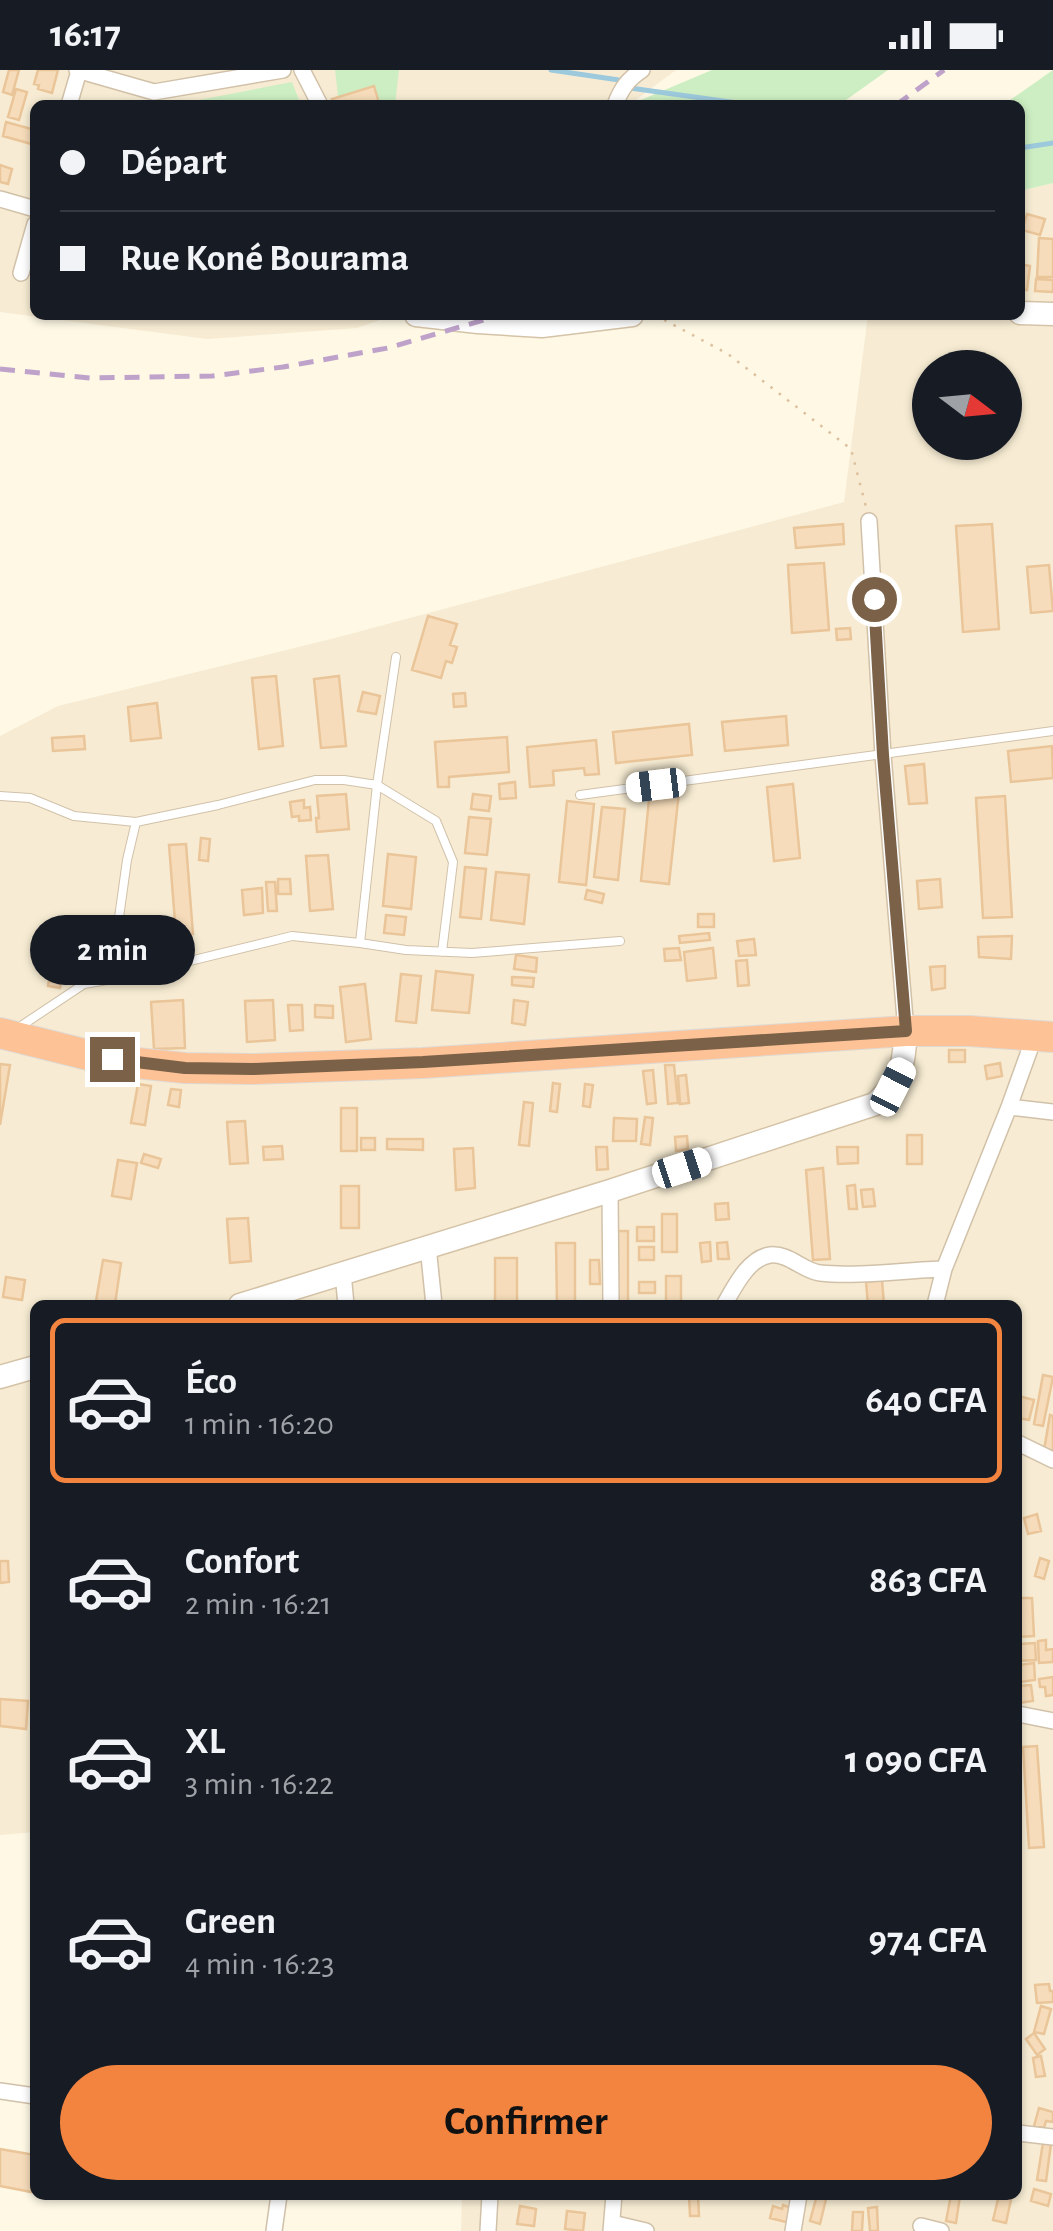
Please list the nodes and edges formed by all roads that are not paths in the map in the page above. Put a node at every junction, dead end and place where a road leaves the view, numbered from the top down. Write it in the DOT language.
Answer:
graph roads {
  1 [pos="78,70"];
  2 [pos="283,70"];
  3 [pos="302,70"];
  4 [pos="70,100"];
  5 [pos="317,100"];
  6 [pos="0,198"];
  7 [pos="30,207"];
  8 [pos="30,242"];
  9 [pos="21,273"];
  10 [pos="1025,312"];
  11 [pos="1053,314"];
  12 [pos="460,320"];
  13 [pos="591,320"];
  14 [pos="869,521"];
  15 [pos="396,657"];
  16 [pos="1053,731"];
  17 [pos="883,755"];
  18 [pos="377,785"];
  19 [pos="0,796"];
  20 [pos="580,796"];
  21 [pos="136,822"];
  22 [pos="620,941"];
  23 [pos="360,944"];
  24 [pos="442,952"];
  25 [pos="124,977"];
  26 [pos="906,1031"];
  27 [pos="4,1034"];
  28 [pos="1044,1036"];
  29 [pos="1009,1107"];
  30 [pos="1053,1112"];
  31 [pos="610,1191"];
  32 [pos="428,1246"];
  33 [pos="944,1268"];
  34 [pos="344,1273"];
  35 [pos="256,1300"];
  36 [pos="346,1300"];
  37 [pos="433,1300"];
  38 [pos="611,1300"];
  39 [pos="727,1300"];
  40 [pos="936,1300"];
  41 [pos="30,1369"];
  42 [pos="0,1378"];
  43 [pos="1022,1445"];
  44 [pos="1053,1460"];
  45 [pos="1022,1715"];
  46 [pos="1053,1721"];
  47 [pos="0,2091"];
  48 [pos="30,2095"];
  49 [pos="1022,2133"];
  50 [pos="1053,2137"];
  51 [pos="278,2200"];
  52 [pos="490,2200"];
  53 [pos="614,2200"];
  54 [pos="799,2200"];
  55 [pos="921,2226"];
  56 [pos="612,2227"];
  57 [pos="274,2231"];
  58 [pos="488,2231"];
  59 [pos="646,2231"];
  60 [pos="793,2231"];
  61 [pos="941,2231"];
  1 -- 2 [label="street"];
  1 -- 4 [label="street"];
  3 -- 5 [label="street"];
  6 -- 7 [label="street"];
  8 -- 9 [label="street"];
  10 -- 11 [label="street"];
  12 -- 13 [label="street"];
  14 -- 17 [label="street"];
  15 -- 18 [label="lane"];
  16 -- 17 [label="lane"];
  17 -- 20 [label="lane"];
  17 -- 26 [label="street"];
  18 -- 21 [label="lane"];
  18 -- 23 [label="lane"];
  18 -- 24 [label="lane"];
  19 -- 21 [label="lane"];
  21 -- 25 [label="lane"];
  22 -- 24 [label="lane"];
  23 -- 24 [label="lane"];
  23 -- 25 [label="lane"];
  25 -- 27 [label="lane"];
  26 -- 27 [label="highway"];
  26 -- 28 [label="highway"];
  26 -- 31 [label="street"];
  28 -- 29 [label="street"];
  29 -- 30 [label="street"];
  29 -- 33 [label="street"];
  31 -- 32 [label="street"];
  31 -- 38 [label="street"];
  32 -- 34 [label="street"];
  32 -- 37 [label="street"];
  33 -- 39 [label="street"];
  33 -- 40 [label="street"];
  34 -- 35 [label="street"];
  34 -- 36 [label="street"];
  41 -- 42 [label="street"];
  43 -- 44 [label="street"];
  45 -- 46 [label="street"];
  47 -- 48 [label="street"];
  49 -- 50 [label="street"];
  51 -- 57 [label="street"];
  52 -- 58 [label="street"];
  53 -- 56 [label="street"];
  54 -- 60 [label="street"];
  55 -- 61 [label="street"];
  56 -- 59 [label="street"];
}
